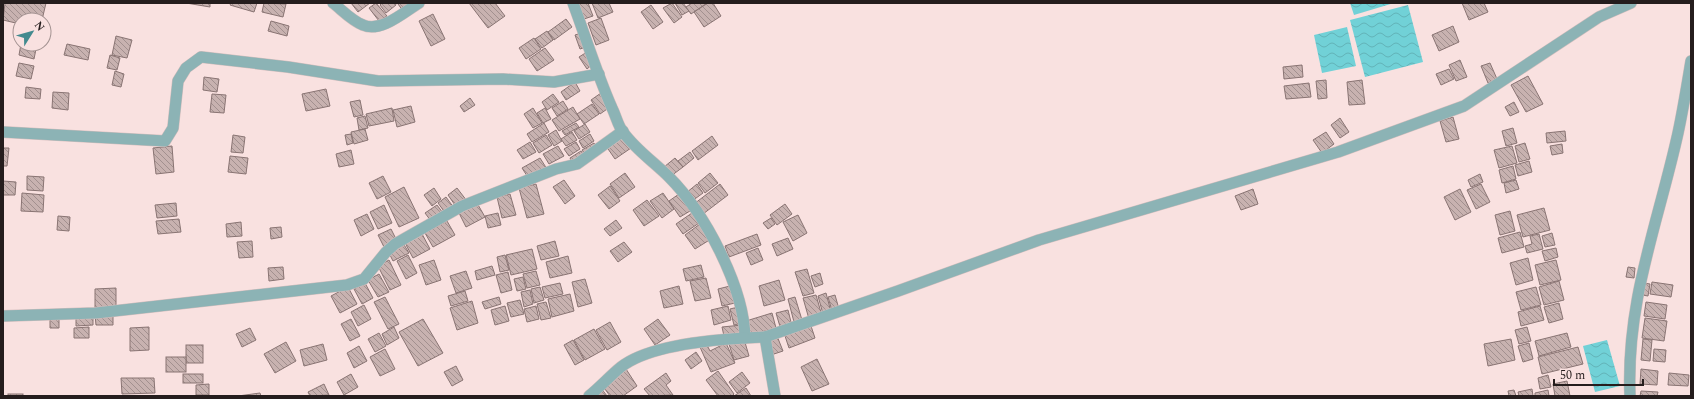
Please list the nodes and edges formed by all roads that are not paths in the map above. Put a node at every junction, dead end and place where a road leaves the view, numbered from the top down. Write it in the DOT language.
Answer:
graph roads {
  1 [pos="333,3"];
  2 [pos="419,3"];
  3 [pos="573,3"];
  4 [pos="1631,3"];
  5 [pos="1691,61"];
  6 [pos="599,74"];
  7 [pos="3,132"];
  8 [pos="622,132"];
  9 [pos="3,316"];
  10 [pos="765,337"];
  11 [pos="745,338"];
  12 [pos="589,396"];
  13 [pos="775,396"];
  14 [pos="1630,396"];
  1 -- 2 [label="street"];
  3 -- 6 [label="street"];
  4 -- 10 [label="street"];
  5 -- 14 [label="street"];
  6 -- 7 [label="street"];
  6 -- 8 [label="street"];
  8 -- 9 [label="street"];
  8 -- 11 [label="street"];
  10 -- 11 [label="street"];
  10 -- 13 [label="street"];
  11 -- 12 [label="street"];
}
